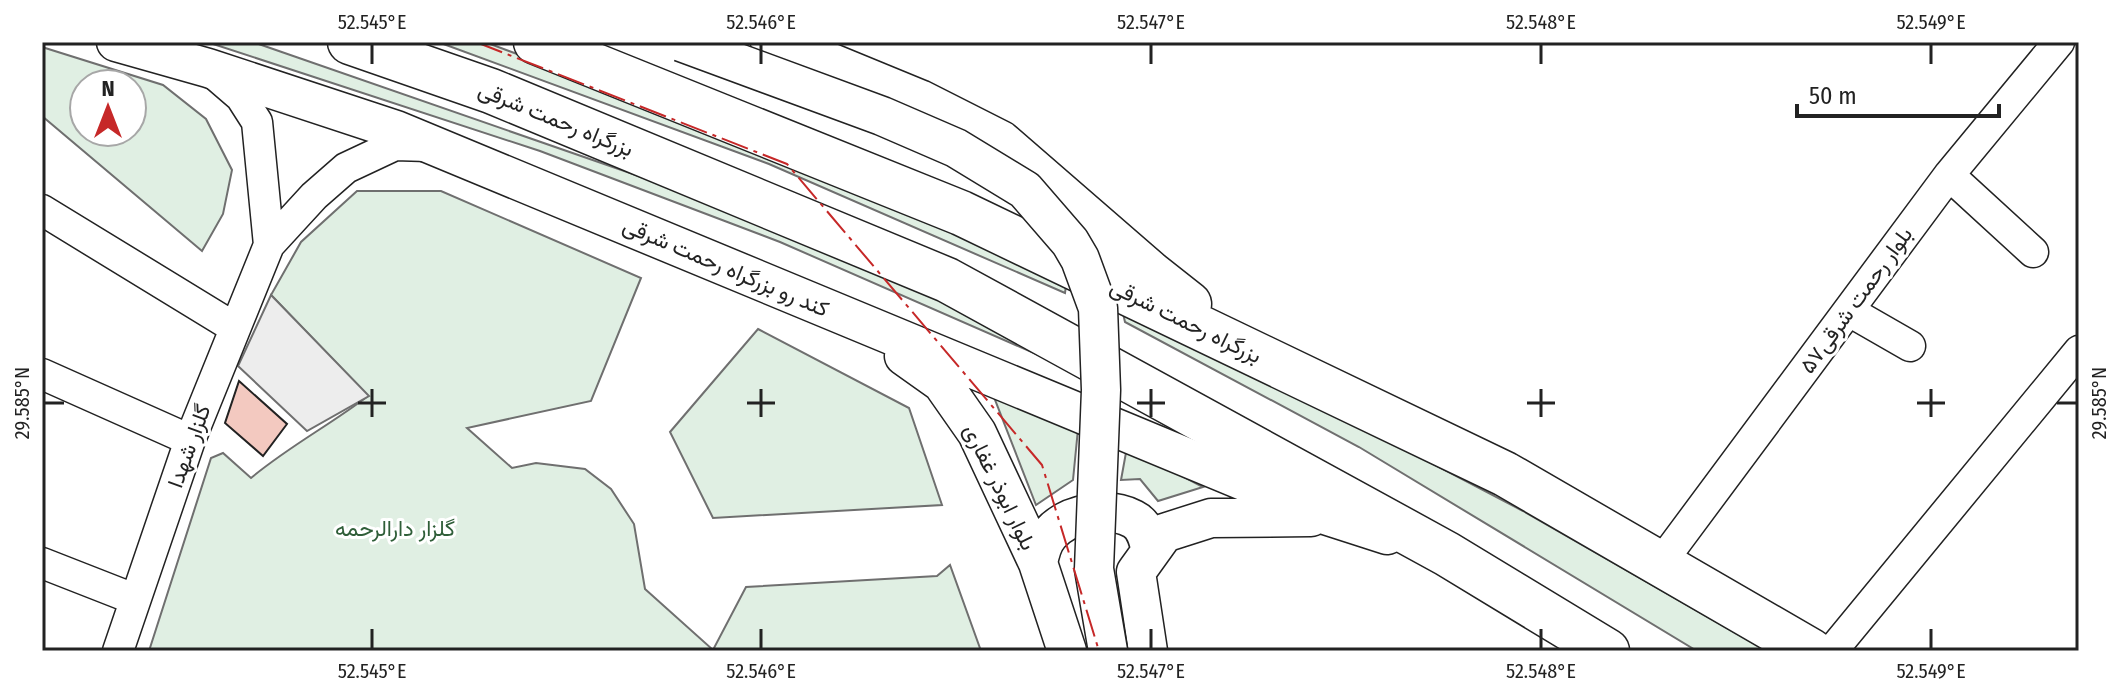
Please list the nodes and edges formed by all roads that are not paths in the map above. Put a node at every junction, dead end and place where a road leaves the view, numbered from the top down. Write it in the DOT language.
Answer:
graph roads {
  1 [pos="116,42"];
  2 [pos="350,42"];
  3 [pos="536,42"];
  4 [pos="681,42"];
  5 [pos="773,42"];
  6 [pos="2059,42"];
  7 [pos="208,68"];
  8 [pos="436,147"];
  9 [pos="1949,175"];
  10 [pos="42,210"];
  11 [pos="269,245"];
  12 [pos="2033,252"];
  13 [pos="1849,311"];
  14 [pos="857,321"];
  15 [pos="235,328"];
  16 [pos="1910,346"];
  17 [pos="2079,351"];
  18 [pos="1255,354"];
  19 [pos="42,374"];
  20 [pos="190,440"];
  21 [pos="1328,516"];
  22 [pos="1151,551"];
  23 [pos="1447,554"];
  24 [pos="42,563"];
  25 [pos="1038,563"];
  26 [pos="1660,564"];
  27 [pos="134,599"];
  28 [pos="118,651"];
  29 [pos="1067,651"];
  30 [pos="1108,651"];
  31 [pos="1148,651"];
  32 [pos="1607,651"];
  33 [pos="1811,651"];
  34 [pos="1832,651"];
  1 -- 7 [label="main road, کند رو بزرگراه رحمت شرقی"];
  2 -- 23 [label="highway, بزرگراه رحمت شرقی"];
  3 -- 18 [label="highway, بزرگراه رحمت شرقی"];
  4 -- 30 [label="main road, bridge"];
  5 -- 18 [label="highway"];
  6 -- 9 [label="street, ۵۷بلوار رحمت شرقی"];
  7 -- 8 [label="main road, کند رو بزرگراه رحمت شرقی"];
  7 -- 11 [label="street, گلزار شهدا"];
  8 -- 11 [label="street, گلزار شهدا"];
  8 -- 14 [label="main road, کند رو بزرگراه رحمت شرقی"];
  9 -- 12 [label="street"];
  9 -- 13 [label="street, ۵۷بلوار رحمت شرقی"];
  10 -- 15 [label="street"];
  11 -- 15 [label="street, گلزار شهدا"];
  13 -- 16 [label="street"];
  13 -- 26 [label="street, ۵۷بلوار رحمت شرقی"];
  14 -- 21 [label="main road, کند رو بزرگراه رحمت شرقی"];
  14 -- 25 [label="main road, بلوار ابوذر غفاری"];
  15 -- 20 [label="street, گلزار شهدا"];
  17 -- 34 [label="street"];
  18 -- 26 [label="highway, بزرگراه رحمت شرقی"];
  19 -- 20 [label="street"];
  20 -- 27 [label="street, گلزار شهدا"];
  21 -- 22 [label="main road"];
  21 -- 23 [label="main road"];
  22 -- 25 [label="main road"];
  22 -- 31 [label="main road"];
  23 -- 32 [label="highway, بزرگراه رحمت شرقی"];
  24 -- 27 [label="street"];
  25 -- 29 [label="main road, بلوار ابوذر غفاری"];
  26 -- 33 [label="highway, بزرگراه رحمت شرقی"];
  27 -- 28 [label="street, گلزار شهدا"];
}
